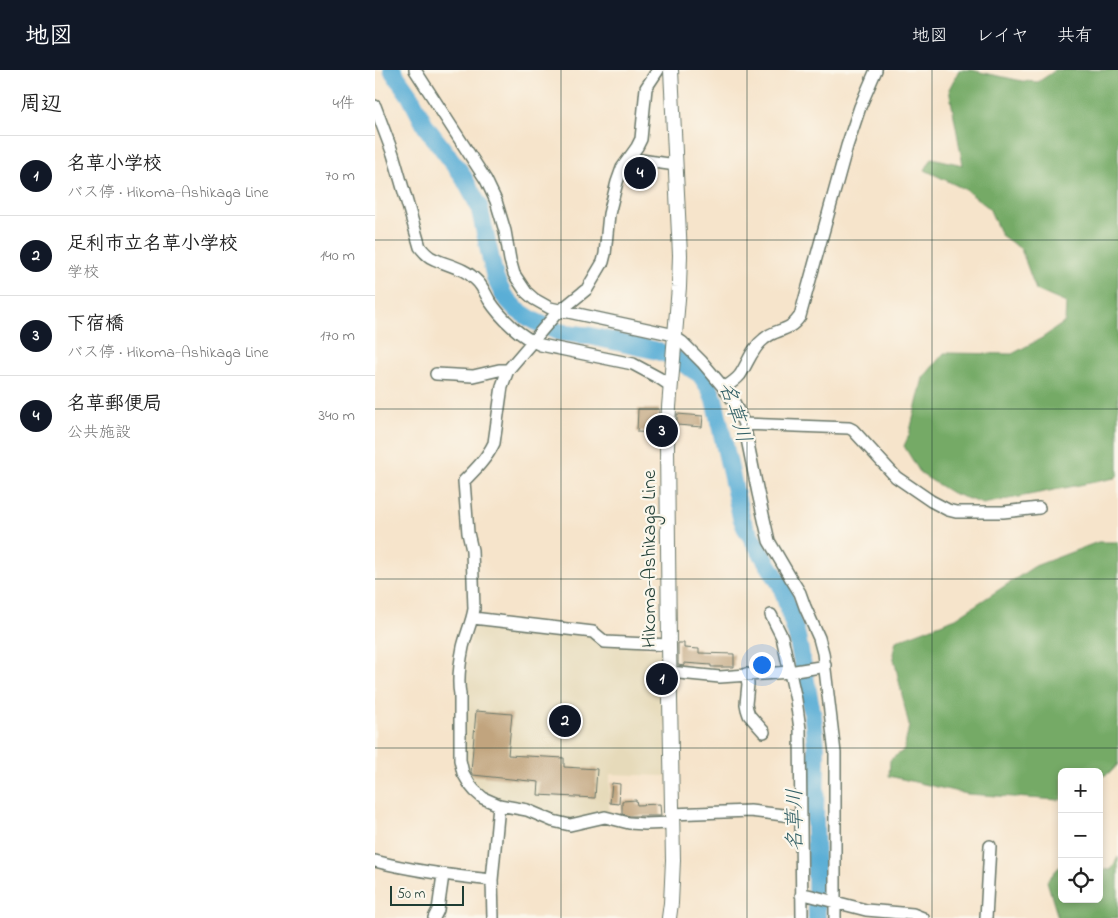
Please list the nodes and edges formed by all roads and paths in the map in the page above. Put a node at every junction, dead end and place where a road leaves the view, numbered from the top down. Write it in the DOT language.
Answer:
graph roads {
  1 [pos="415,70"];
  2 [pos="658,70"];
  3 [pos="671,70"];
  4 [pos="876,70"];
  5 [pos="375,106"];
  6 [pos="630,157"];
  7 [pos="675,165"];
  8 [pos="558,313"];
  9 [pos="536,339"];
  10 [pos="675,340"];
  11 [pos="508,370"];
  12 [pos="436,374"];
  13 [pos="671,383"];
  14 [pos="725,388"];
  15 [pos="744,424"];
  16 [pos="1039,508"];
  17 [pos="771,615"];
  18 [pos="473,618"];
  19 [pos="669,645"];
  20 [pos="822,666"];
  21 [pos="792,671"];
  22 [pos="669,672"];
  23 [pos="746,674"];
  24 [pos="764,732"];
  25 [pos="499,805"];
  26 [pos="800,817"];
  27 [pos="671,818"];
  28 [pos="989,846"];
  29 [pos="375,861"];
  30 [pos="443,875"];
  31 [pos="492,880"];
  32 [pos="805,895"];
  33 [pos="832,902"];
  34 [pos="434,918"];
  35 [pos="493,918"];
  36 [pos="669,918"];
  37 [pos="801,918"];
  38 [pos="835,918"];
  39 [pos="923,918"];
  40 [pos="986,918"];
  1 -- 8 [label="street"];
  2 -- 6 [label="street"];
  3 -- 7 [label="main road"];
  4 -- 14 [label="street"];
  5 -- 9 [label="street"];
  6 -- 7 [label="street"];
  6 -- 8 [label="street"];
  7 -- 10 [label="main road"];
  8 -- 9 [label="street"];
  8 -- 10 [label="street"];
  9 -- 11 [label="street"];
  9 -- 13 [label="street"];
  10 -- 13 [label="main road, Hikoma-Ashikaga Line"];
  10 -- 14 [label="street"];
  11 -- 12 [label="street"];
  11 -- 18 [label="street"];
  13 -- 19 [label="main road, Hikoma-Ashikaga Line"];
  14 -- 15 [label="street"];
  15 -- 16 [label="street"];
  15 -- 20 [label="street"];
  17 -- 21 [label="street"];
  18 -- 19 [label="street"];
  18 -- 25 [label="street"];
  19 -- 22 [label="main road, Hikoma-Ashikaga Line"];
  20 -- 21 [label="street"];
  20 -- 33 [label="street"];
  21 -- 23 [label="street"];
  21 -- 26 [label="street"];
  22 -- 23 [label="street"];
  22 -- 27 [label="main road, Hikoma-Ashikaga Line"];
  23 -- 24 [label="street"];
  25 -- 27 [label="street"];
  25 -- 31 [label="street"];
  26 -- 27 [label="street"];
  26 -- 32 [label="street"];
  27 -- 36 [label="main road, Hikoma-Ashikaga Line"];
  28 -- 40 [label="street"];
  29 -- 30 [label="street"];
  30 -- 31 [label="street"];
  30 -- 34 [label="street"];
  31 -- 35 [label="street"];
  32 -- 33 [label="street"];
  32 -- 37 [label="street"];
  33 -- 38 [label="street"];
  33 -- 39 [label="street"];
}
